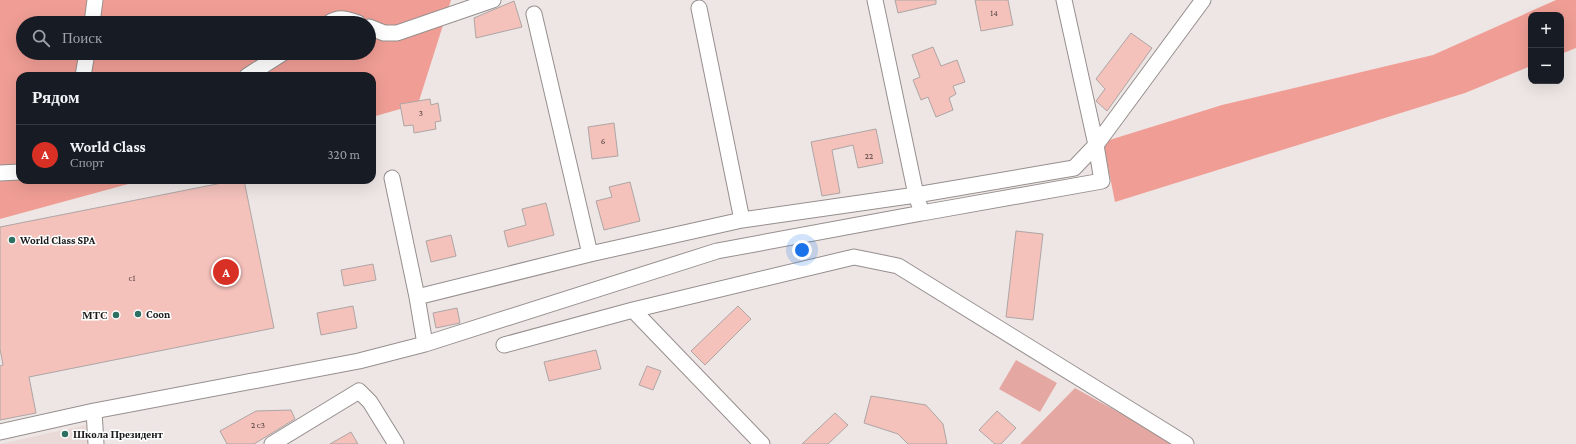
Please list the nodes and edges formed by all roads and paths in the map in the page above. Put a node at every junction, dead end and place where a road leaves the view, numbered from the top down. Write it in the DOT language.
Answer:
graph roads {
  1 [pos="96,0"];
  2 [pos="493,0"];
  3 [pos="875,0"];
  4 [pos="1064,0"];
  5 [pos="1202,0"];
  6 [pos="699,8"];
  7 [pos="534,14"];
  8 [pos="93,16"];
  9 [pos="376,30"];
  10 [pos="86,60"];
  11 [pos="272,60"];
  12 [pos="84,72"];
  13 [pos="253,72"];
  14 [pos="1096,146"];
  15 [pos="16,172"];
  16 [pos="0,173"];
  17 [pos="392,178"];
  18 [pos="916,195"];
  19 [pos="922,213"];
  20 [pos="742,220"];
  21 [pos="590,254"];
  22 [pos="416,297"];
  23 [pos="633,310"];
  24 [pos="425,344"];
  25 [pos="504,345"];
  26 [pos="94,411"];
  27 [pos="0,432"];
  28 [pos="96,444"];
  29 [pos="272,444"];
  30 [pos="396,444"];
  31 [pos="762,444"];
  32 [pos="1186,444"];
  1 -- 8 [label="street"];
  2 -- 9 [label="street"];
  3 -- 18 [label="street"];
  4 -- 14 [label="street"];
  5 -- 14 [label="street"];
  6 -- 20 [label="street"];
  7 -- 21 [label="street"];
  10 -- 12 [label="street"];
  11 -- 13 [label="street"];
  14 -- 18 [label="street"];
  14 -- 19 [label="street"];
  15 -- 16 [label="street"];
  17 -- 22 [label="street"];
  18 -- 19 [label="street"];
  18 -- 20 [label="street"];
  19 -- 24 [label="street"];
  20 -- 21 [label="street"];
  21 -- 22 [label="street"];
  22 -- 24 [label="street"];
  23 -- 25 [label="street"];
  23 -- 31 [label="street"];
  23 -- 32 [label="street"];
  24 -- 26 [label="street"];
  26 -- 27 [label="street"];
  26 -- 28 [label="street"];
  29 -- 30 [label="street"];
}
